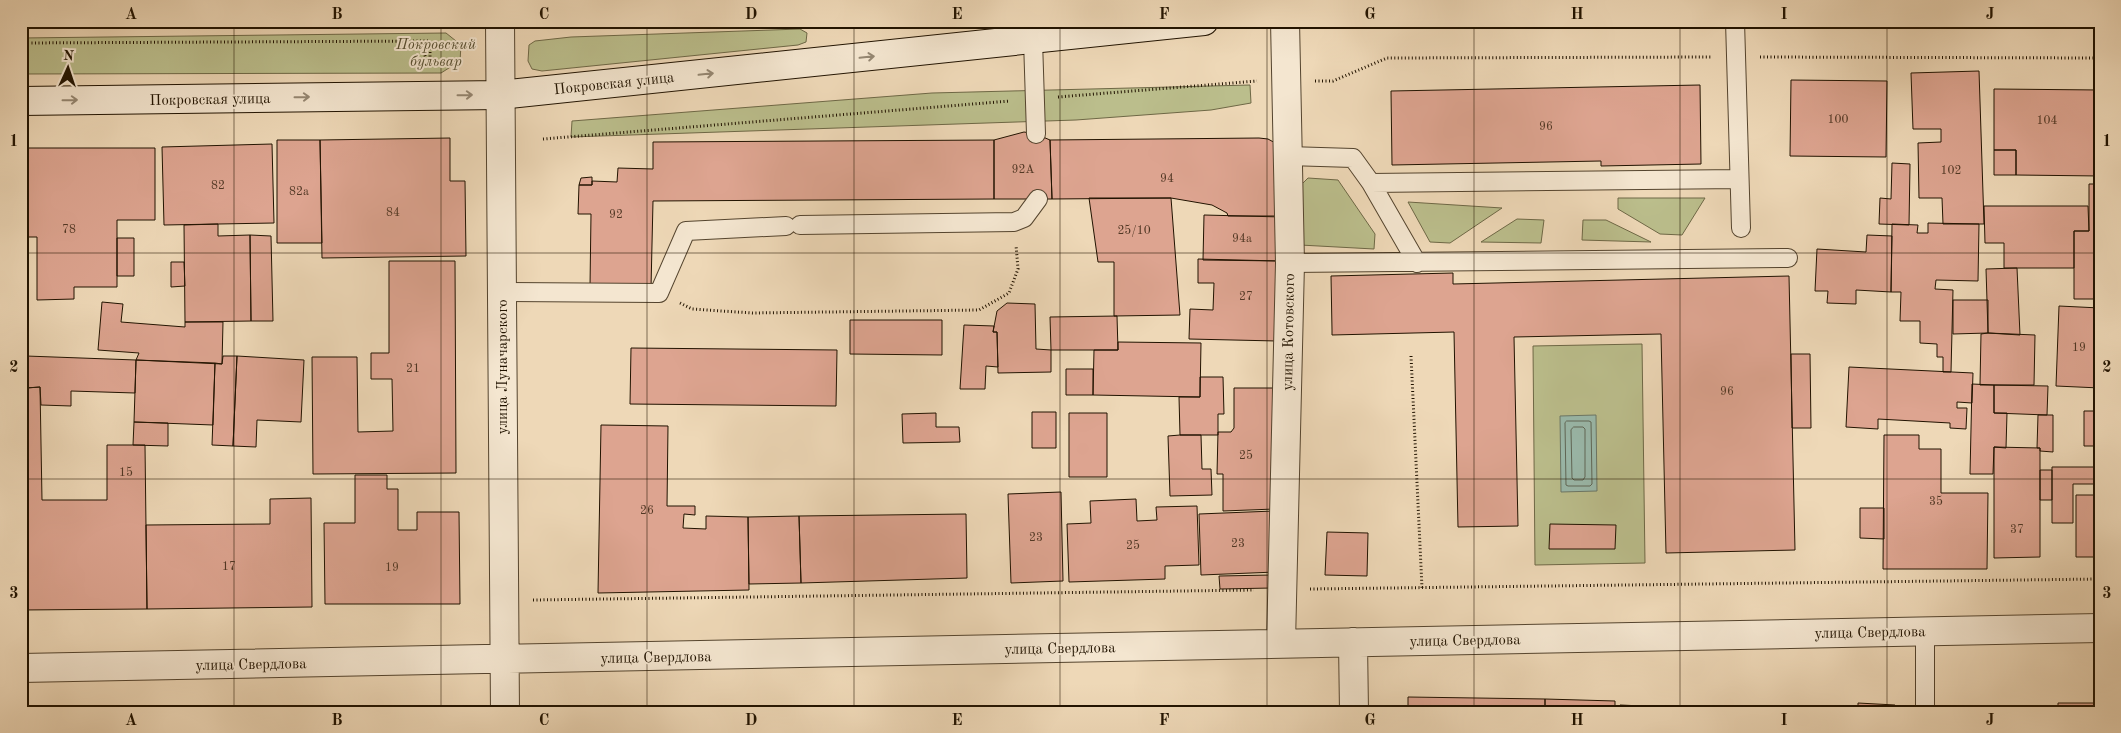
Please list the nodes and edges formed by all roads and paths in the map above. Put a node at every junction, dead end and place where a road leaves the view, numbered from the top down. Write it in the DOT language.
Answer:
graph roads {
  1 [pos="500,21"];
  2 [pos="1204,21"];
  3 [pos="1285,21"];
  4 [pos="1735,21"];
  5 [pos="1033,40"];
  6 [pos="21,43"];
  7 [pos="1735,57"];
  8 [pos="2100,58"];
  9 [pos="420,69"];
  10 [pos="1263,80"];
  11 [pos="1307,81"];
  12 [pos="500,95"];
  13 [pos="1035,99"];
  14 [pos="21,101"];
  15 [pos="1036,134"];
  16 [pos="543,140"];
  17 [pos="1288,156"];
  18 [pos="1739,179"];
  19 [pos="1372,183"];
  20 [pos="1038,198"];
  21 [pos="1014,222"];
  22 [pos="1741,228"];
  23 [pos="1788,258"];
  24 [pos="1290,263"];
  25 [pos="1417,263"];
  26 [pos="502,292"];
  27 [pos="659,293"];
  28 [pos="1411,356"];
  29 [pos="1422,588"];
  30 [pos="2100,628"];
  31 [pos="1924,631"];
  32 [pos="1353,642"];
  33 [pos="1281,643"];
  34 [pos="504,660"];
  35 [pos="21,668"];
  36 [pos="505,712"];
  37 [pos="1354,712"];
  38 [pos="1925,712"];
  1 -- 12 [label="street, улица Луначарского"];
  2 -- 5 [label="street, Покровская улица"];
  3 -- 17 [label="street, улица Котовского"];
  4 -- 7 [label="lane"];
  12 -- 5 [label="street, Покровская улица, one-way"];
  5 -- 13 [label="lane"];
  6 -- 9 [label="path"];
  7 -- 8 [label="path"];
  7 -- 11 [label="path"];
  7 -- 18 [label="lane"];
  10 -- 13 [label="path"];
  14 -- 12 [label="street, Покровская улица, one-way"];
  12 -- 26 [label="street, улица Луначарского"];
  13 -- 15 [label="lane"];
  13 -- 16 [label="path"];
  17 -- 19 [label="lane"];
  17 -- 24 [label="street, улица Котовского"];
  18 -- 19 [label="lane"];
  18 -- 22 [label="lane"];
  19 -- 25 [label="lane"];
  20 -- 21 [label="lane"];
  21 -- 27 [label="lane"];
  21 -- 27 [label="path"];
  23 -- 25 [label="lane"];
  24 -- 25 [label="lane"];
  24 -- 33 [label="street, улица Котовского"];
  26 -- 27 [label="lane"];
  26 -- 34 [label="street, улица Луначарского"];
  28 -- 29 [label="path"];
  30 -- 31 [label="street, улица Свердлова"];
  31 -- 32 [label="street, улица Свердлова"];
  31 -- 38 [label="lane"];
  32 -- 33 [label="street, улица Свердлова"];
  32 -- 37 [label="street"];
  33 -- 34 [label="street, улица Свердлова"];
  34 -- 35 [label="street, улица Свердлова"];
  34 -- 36 [label="street, улица Луначарского"];
}
